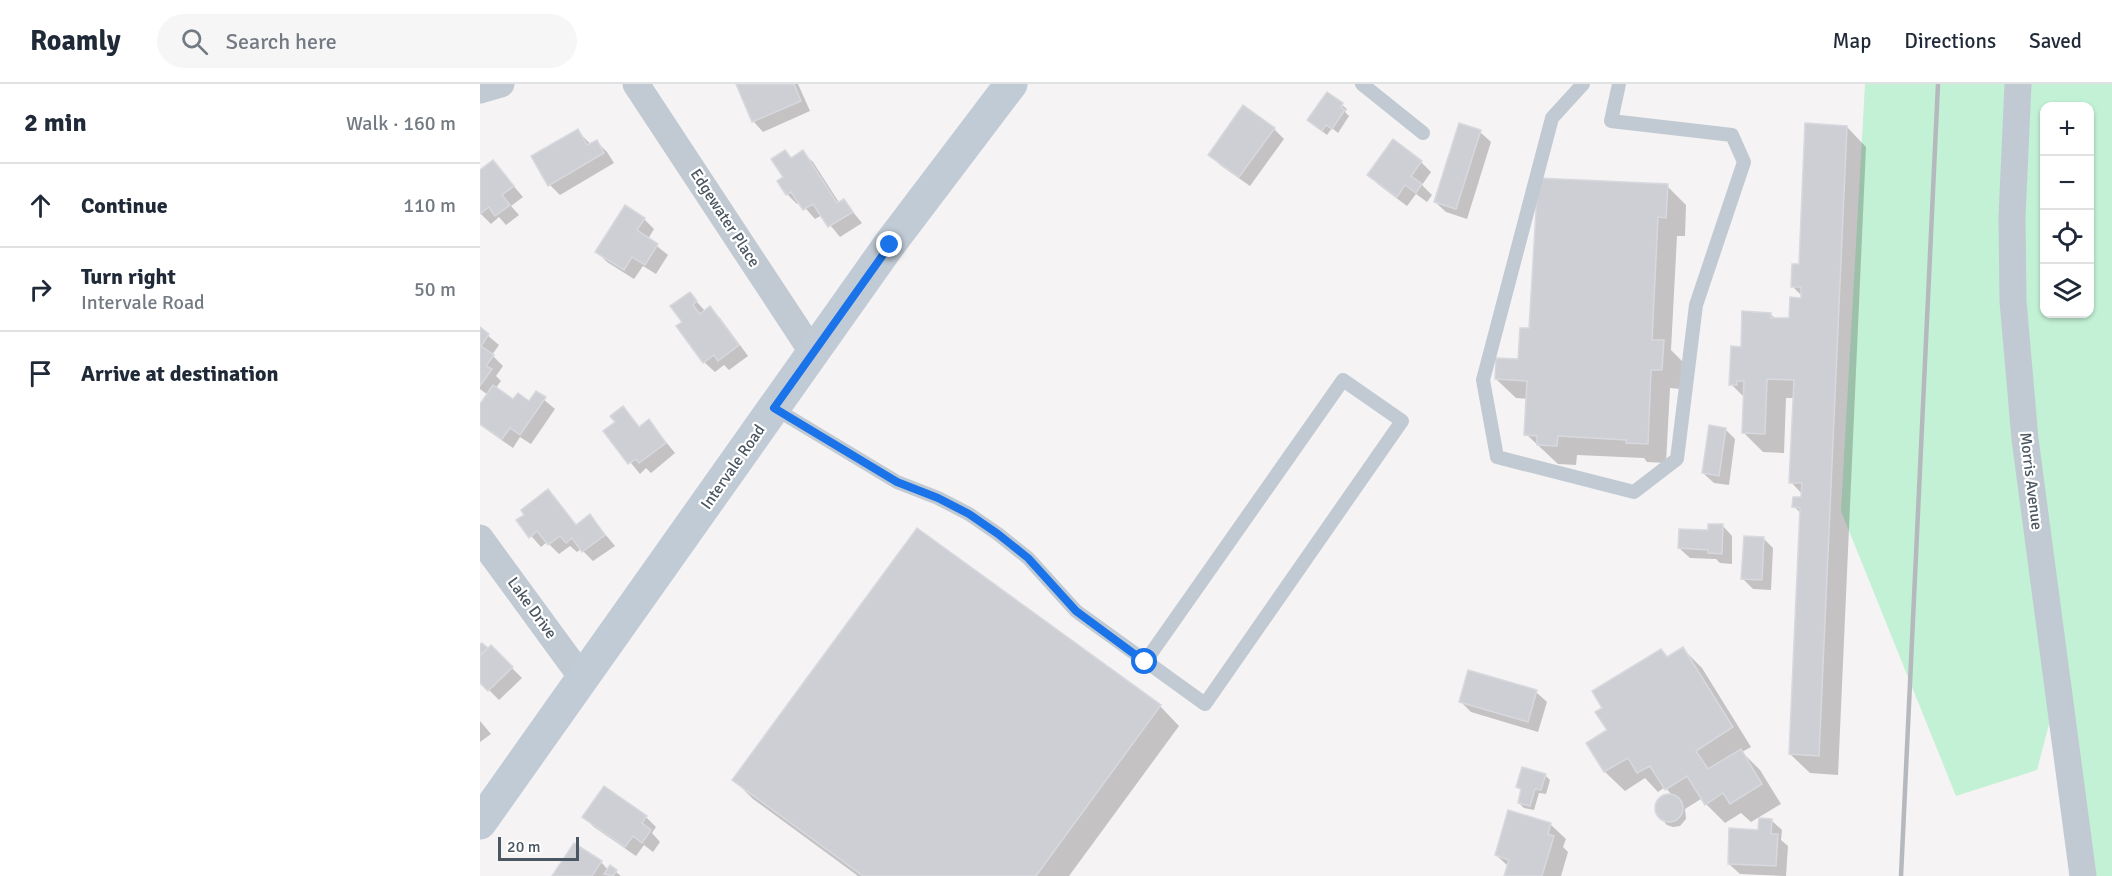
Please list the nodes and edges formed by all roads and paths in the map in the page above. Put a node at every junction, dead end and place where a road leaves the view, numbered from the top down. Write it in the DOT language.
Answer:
graph roads {
  1 [pos="501,84"];
  2 [pos="636,84"];
  3 [pos="1011,84"];
  4 [pos="1362,84"];
  5 [pos="1582,84"];
  6 [pos="1618,84"];
  7 [pos="2018,84"];
  8 [pos="480,90"];
  9 [pos="1423,133"];
  10 [pos="813,353"];
  11 [pos="774,408"];
  12 [pos="480,538"];
  13 [pos="1145,662"];
  14 [pos="583,679"];
  15 [pos="480,823"];
  16 [pos="2083,876"];
  1 -- 8 [label="street"];
  2 -- 10 [label="street, Edgewater Place"];
  3 -- 10 [label="street, Intervale Road"];
  4 -- 9 [label="lane"];
  5 -- 6 [label="lane"];
  7 -- 16 [label="street, Morris Avenue"];
  10 -- 11 [label="street, Intervale Road"];
  11 -- 13 [label="lane"];
  11 -- 14 [label="street, Intervale Road"];
  12 -- 14 [label="street, Lake Drive"];
  13 -- 13 [label="lane"];
  14 -- 15 [label="street, Intervale Road"];
}
